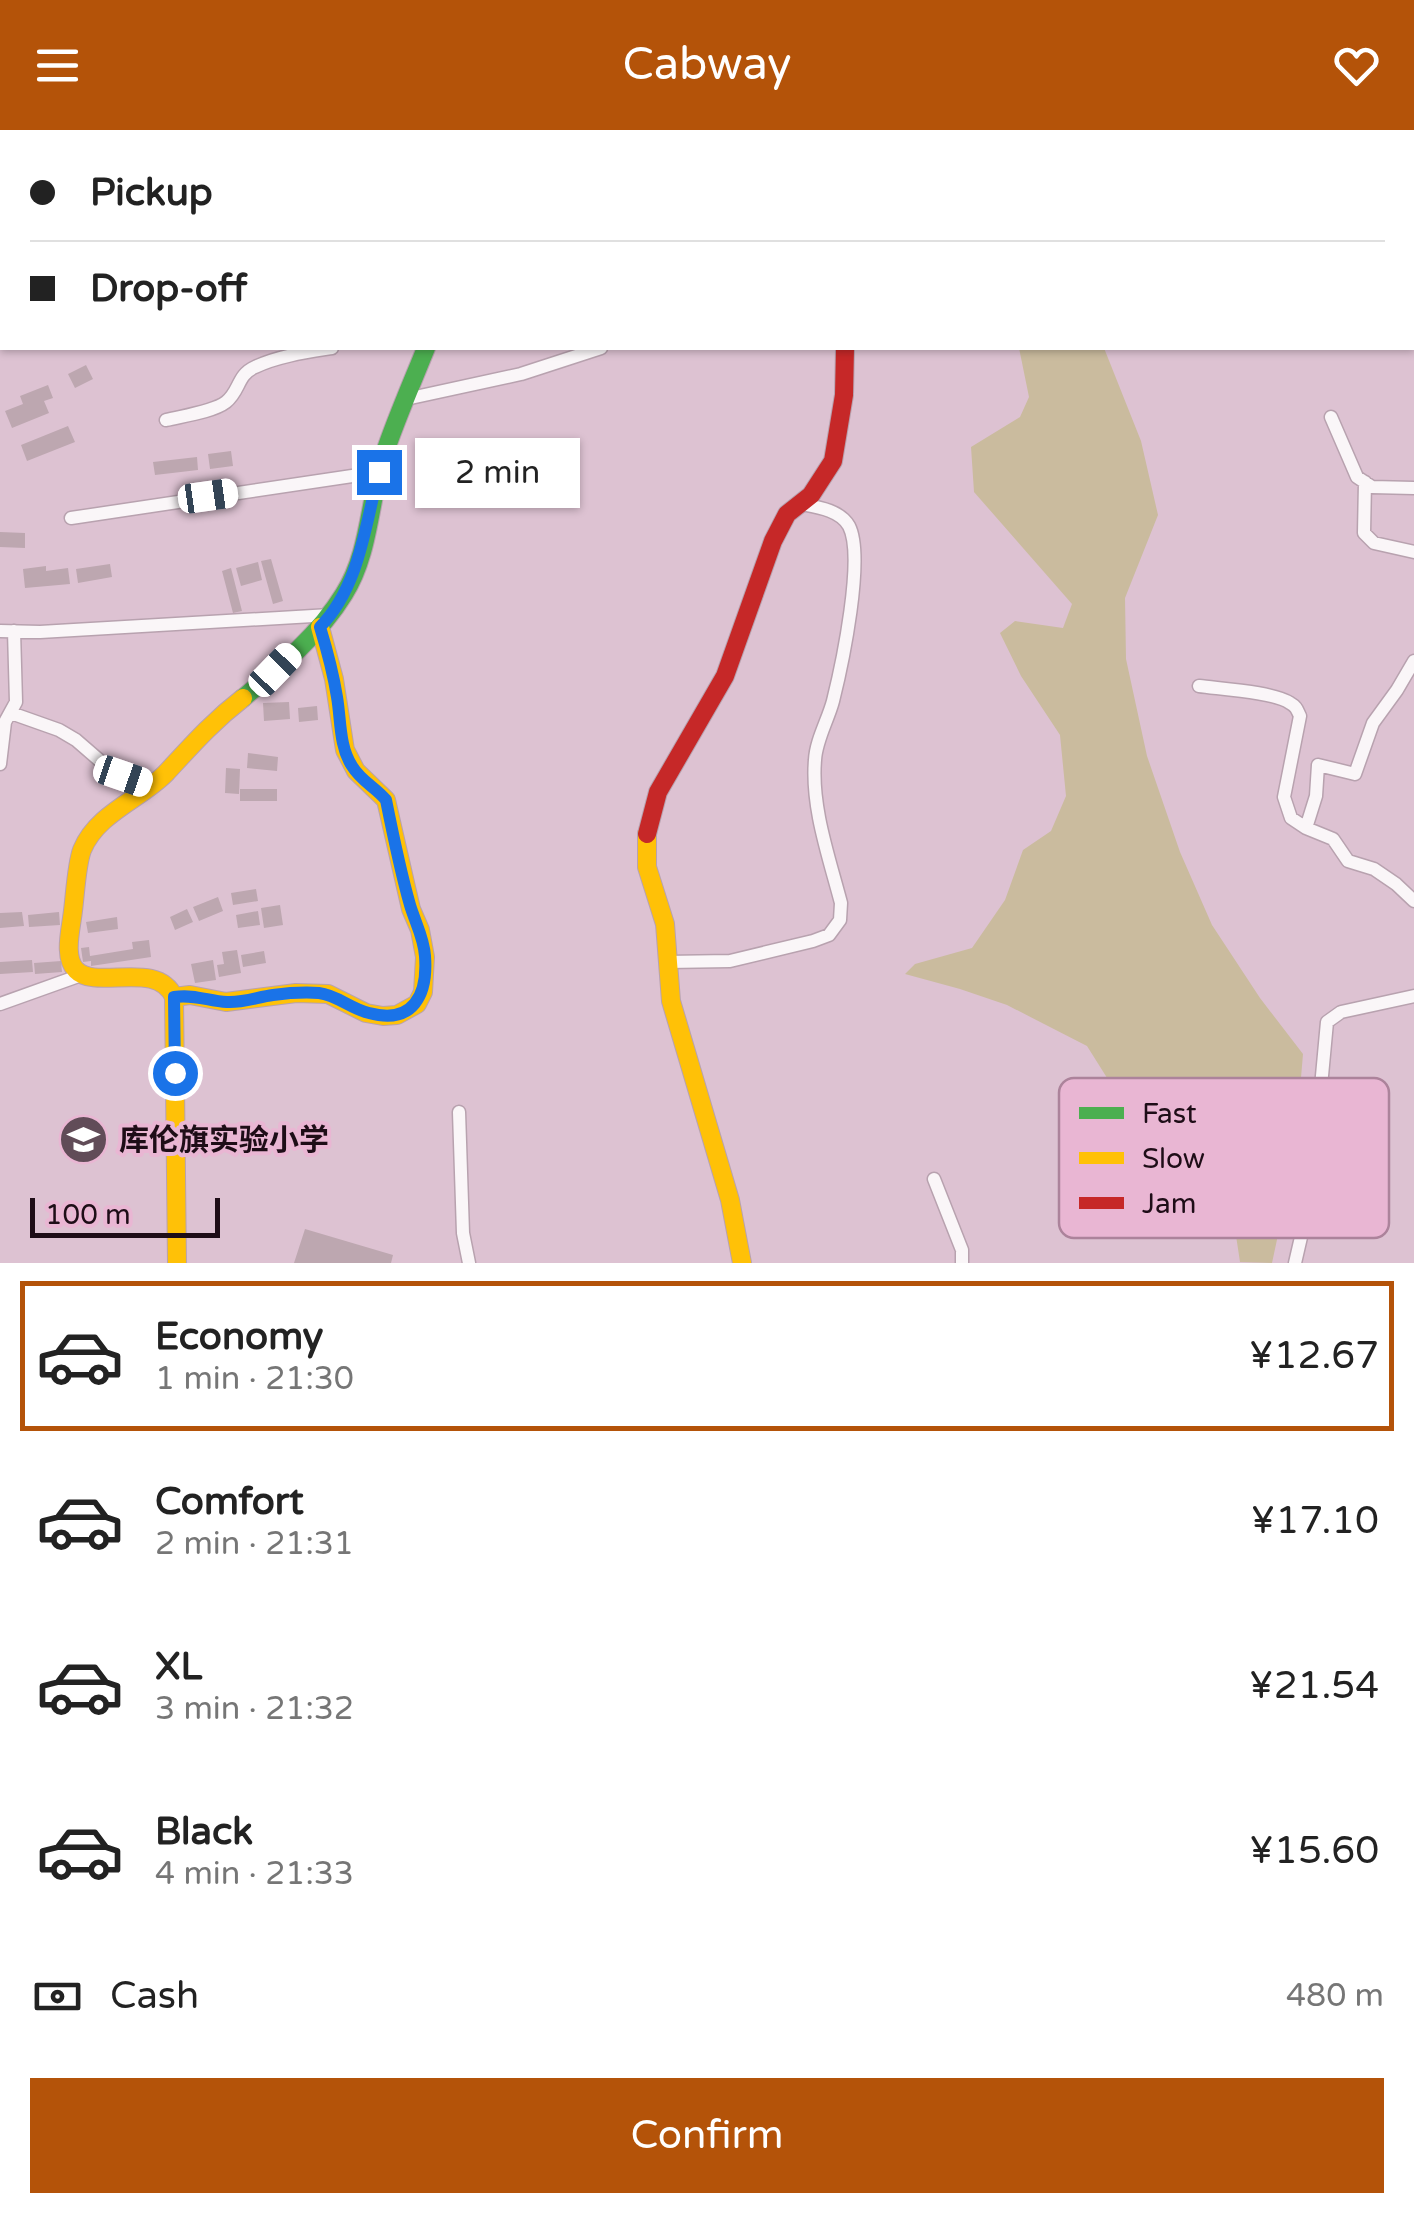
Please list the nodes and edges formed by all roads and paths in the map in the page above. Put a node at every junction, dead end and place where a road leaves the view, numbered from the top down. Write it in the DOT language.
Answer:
graph roads {
  1 [pos="321,350"];
  2 [pos="425,350"];
  3 [pos="594,350"];
  4 [pos="845,350"];
  5 [pos="406,399"];
  6 [pos="1331,417"];
  7 [pos="166,420"];
  8 [pos="379,472"];
  9 [pos="1365,482"];
  10 [pos="1414,488"];
  11 [pos="801,504"];
  12 [pos="71,518"];
  13 [pos="1414,552"];
  14 [pos="324,621"];
  15 [pos="7,631"];
  16 [pos="1414,660"];
  17 [pos="1199,686"];
  18 [pos="11,713"];
  19 [pos="0,764"];
  20 [pos="151,786"];
  21 [pos="1306,828"];
  22 [pos="1414,901"];
  23 [pos="667,962"];
  24 [pos="84,974"];
  25 [pos="1414,996"];
  26 [pos="174,997"];
  27 [pos="0,1004"];
  28 [pos="1322,1078"];
  29 [pos="459,1112"];
  30 [pos="934,1178"];
  31 [pos="1301,1238"];
  32 [pos="177,1263"];
  33 [pos="468,1263"];
  34 [pos="742,1263"];
  35 [pos="962,1263"];
  36 [pos="1295,1263"];
  1 -- 7 [label="street"];
  2 -- 5 [label="street"];
  3 -- 5 [label="street"];
  4 -- 11 [label="street"];
  5 -- 8 [label="street"];
  6 -- 9 [label="street"];
  8 -- 12 [label="street"];
  8 -- 14 [label="street"];
  9 -- 10 [label="street"];
  9 -- 13 [label="street"];
  11 -- 23 [label="street"];
  11 -- 23 [label="street"];
  14 -- 15 [label="street"];
  14 -- 20 [label="street"];
  14 -- 26 [label="street"];
  15 -- 18 [label="street"];
  16 -- 21 [label="street"];
  17 -- 21 [label="street"];
  18 -- 19 [label="street"];
  18 -- 20 [label="street"];
  20 -- 24 [label="street"];
  21 -- 22 [label="street"];
  23 -- 34 [label="street"];
  24 -- 26 [label="street"];
  24 -- 27 [label="street"];
  25 -- 28 [label="street"];
  26 -- 32 [label="street"];
  29 -- 33 [label="street"];
  30 -- 35 [label="street"];
  31 -- 36 [label="street"];
}
